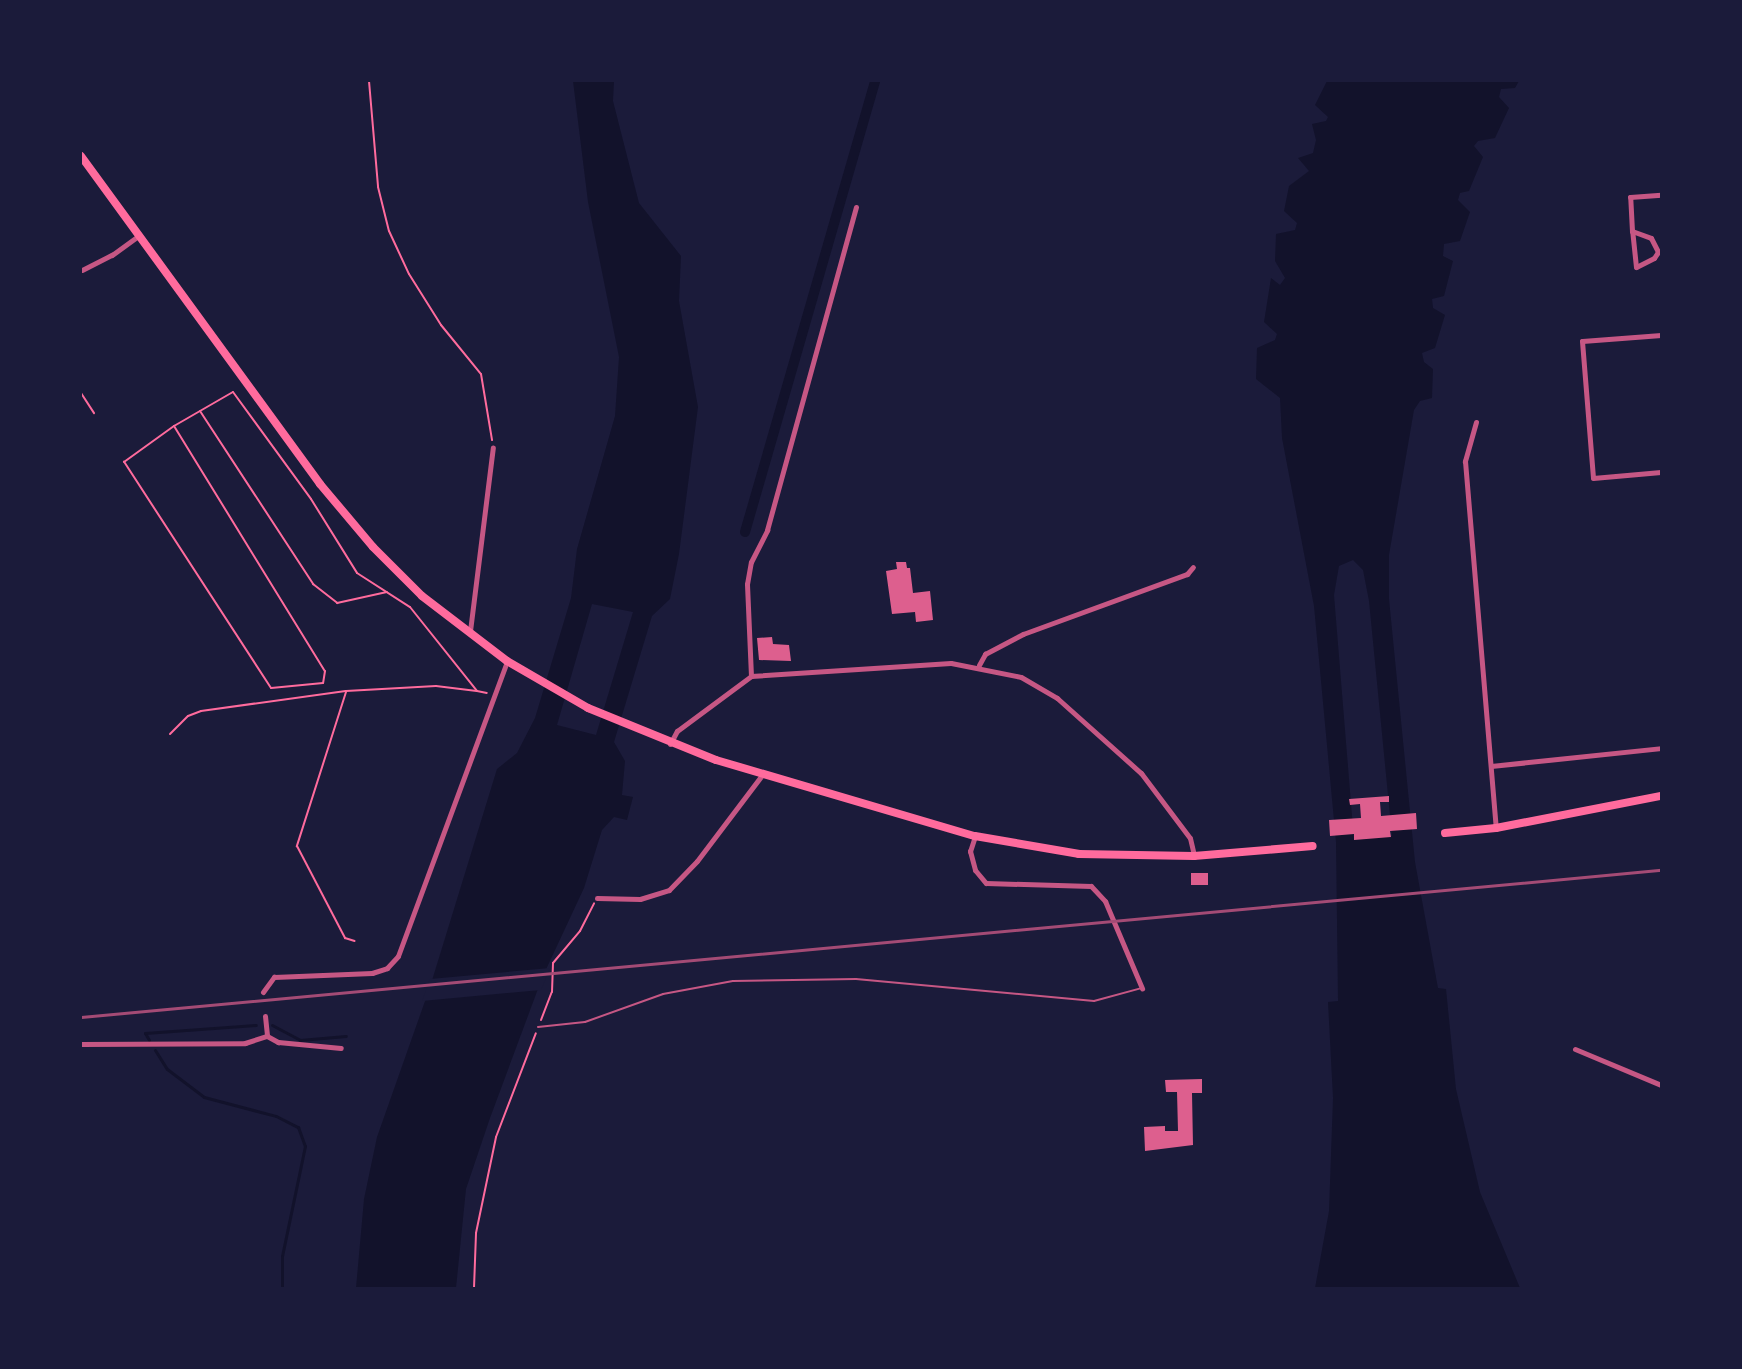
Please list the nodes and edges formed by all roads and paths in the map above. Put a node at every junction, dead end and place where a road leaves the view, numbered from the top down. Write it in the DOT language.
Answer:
graph roads {
  1 [pos="369,81"];
  2 [pos="81,156"];
  3 [pos="1661,195"];
  4 [pos="856,207"];
  5 [pos="1632,231"];
  6 [pos="140,235"];
  7 [pos="82,270"];
  8 [pos="1661,335"];
  9 [pos="81,393"];
  10 [pos="200,411"];
  11 [pos="94,413"];
  12 [pos="1476,422"];
  13 [pos="174,426"];
  14 [pos="493,447"];
  15 [pos="1661,472"];
  16 [pos="1193,567"];
  17 [pos="387,592"];
  18 [pos="470,631"];
  19 [pos="507,661"];
  20 [pos="979,665"];
  21 [pos="751,676"];
  22 [pos="477,691"];
  23 [pos="346,692"];
  24 [pos="495,695"];
  25 [pos="170,735"];
  26 [pos="670,744"];
  27 [pos="1661,748"];
  28 [pos="1491,766"];
  29 [pos="762,775"];
  30 [pos="1661,796"];
  31 [pos="1496,828"];
  32 [pos="1445,833"];
  33 [pos="975,836"];
  34 [pos="1313,846"];
  35 [pos="1194,856"];
  36 [pos="597,898"];
  37 [pos="355,941"];
  38 [pos="1142,988"];
  39 [pos="263,992"];
  40 [pos="265,1016"];
  41 [pos="538,1027"];
  42 [pos="267,1035"];
  43 [pos="81,1044"];
  44 [pos="341,1048"];
  45 [pos="1575,1049"];
  46 [pos="1661,1085"];
  47 [pos="474,1288"];
  1 -- 14 [label="path"];
  2 -- 6 [label="main road"];
  3 -- 5 [label="street"];
  4 -- 21 [label="street"];
  5 -- 5 [label="street"];
  6 -- 7 [label="street"];
  6 -- 18 [label="main road"];
  8 -- 15 [label="street"];
  9 -- 11 [label="path"];
  10 -- 13 [label="path"];
  10 -- 17 [label="path"];
  10 -- 17 [label="path"];
  12 -- 28 [label="street"];
  13 -- 13 [label="path"];
  14 -- 18 [label="street"];
  16 -- 20 [label="street"];
  17 -- 22 [label="path"];
  18 -- 19 [label="main road"];
  19 -- 24 [label="street"];
  19 -- 26 [label="main road"];
  20 -- 21 [label="street"];
  20 -- 35 [label="street"];
  21 -- 26 [label="street"];
  22 -- 23 [label="path"];
  22 -- 24 [label="path"];
  23 -- 25 [label="path"];
  23 -- 37 [label="path"];
  24 -- 39 [label="street"];
  26 -- 29 [label="main road"];
  27 -- 28 [label="street"];
  28 -- 31 [label="street"];
  29 -- 33 [label="main road"];
  29 -- 36 [label="street"];
  30 -- 31 [label="main road"];
  31 -- 32 [label="main road"];
  33 -- 35 [label="main road"];
  33 -- 38 [label="street"];
  34 -- 35 [label="main road"];
  36 -- 41 [label="path"];
  38 -- 41 [label="lane"];
  40 -- 42 [label="street"];
  41 -- 47 [label="path"];
  42 -- 43 [label="street"];
  42 -- 44 [label="street"];
  45 -- 46 [label="street"];
}
